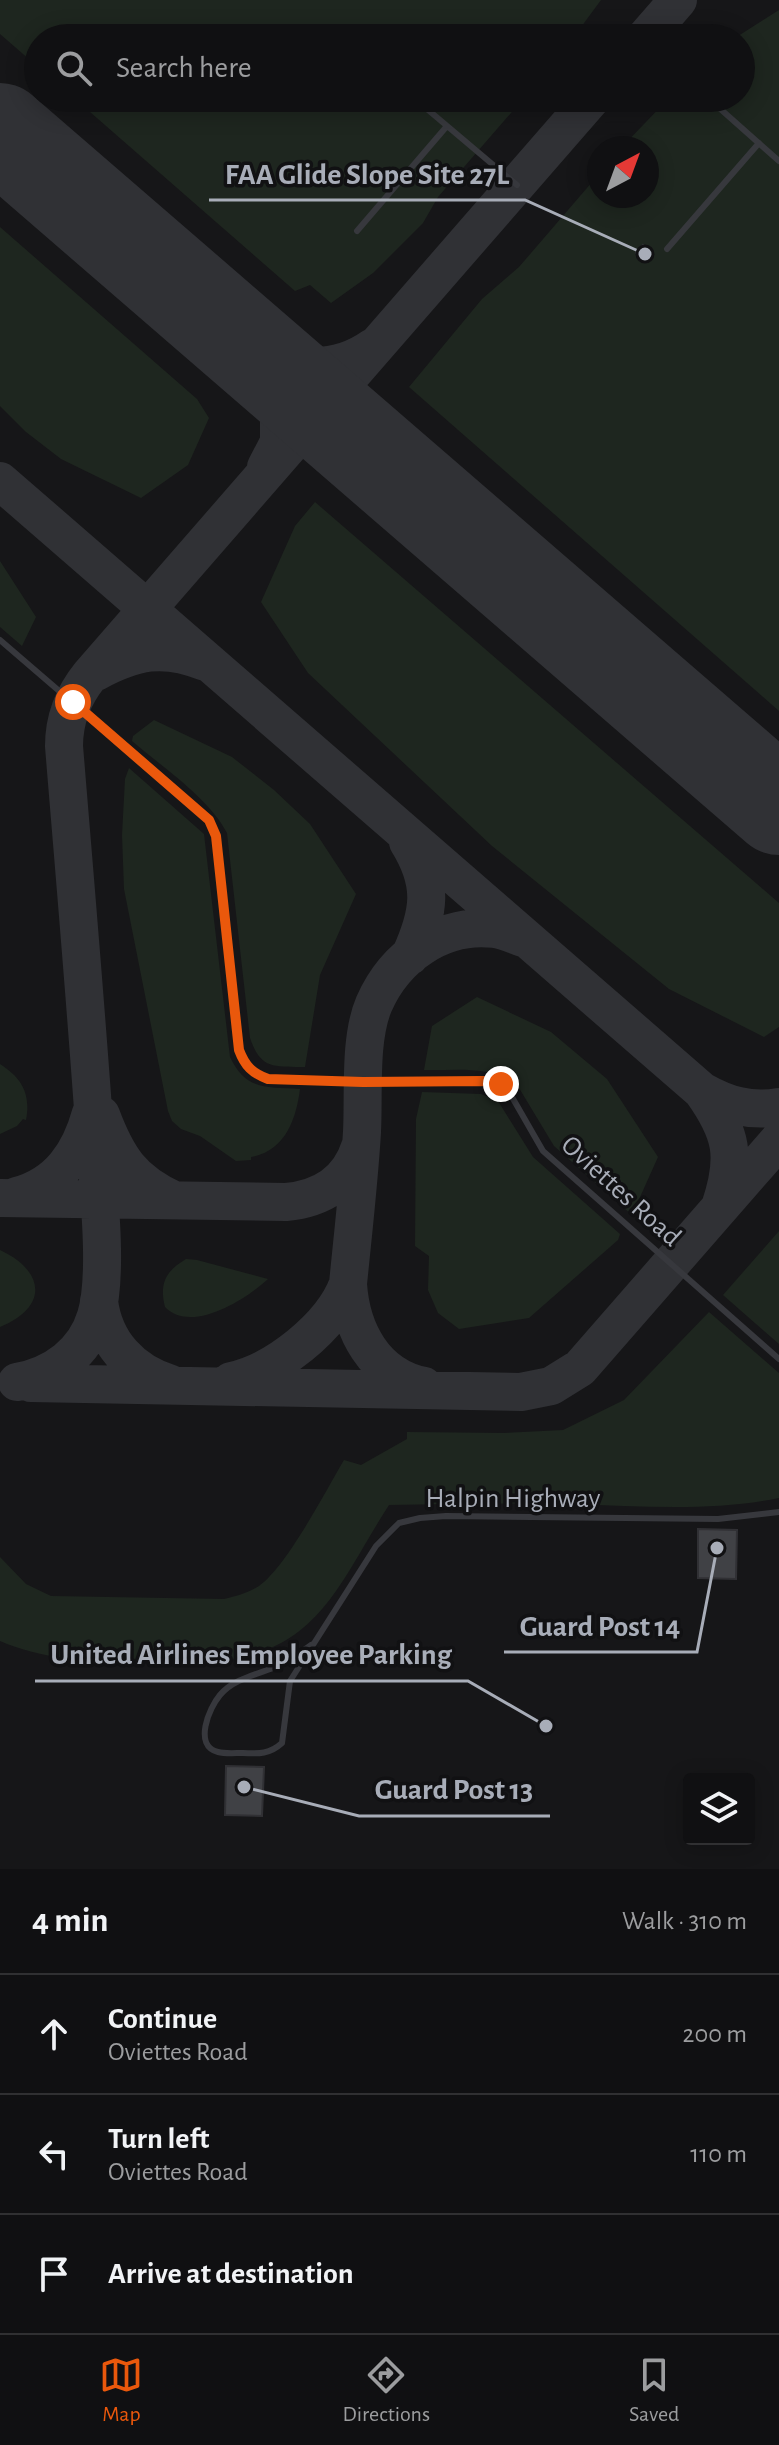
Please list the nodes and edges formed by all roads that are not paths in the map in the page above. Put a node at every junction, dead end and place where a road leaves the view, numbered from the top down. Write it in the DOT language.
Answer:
graph roads {
  1 [pos="430,112"];
  2 [pos="724,112"];
  3 [pos="447,126"];
  4 [pos="759,143"];
  5 [pos="779,161"];
  6 [pos="517,185"];
  7 [pos="357,231"];
  8 [pos="667,249"];
  9 [pos="0,640"];
  10 [pos="779,1359"];
  11 [pos="779,1512"];
  12 [pos="311,1645"];
  1 -- 3 [label="lane"];
  2 -- 4 [label="lane"];
  3 -- 6 [label="lane"];
  3 -- 7 [label="lane"];
  4 -- 5 [label="lane"];
  4 -- 8 [label="lane"];
  9 -- 10 [label="lane, Oviettes Road"];
  11 -- 12 [label="lane, Halpin Highway"];
  12 -- 12 [label="lane"];
}
